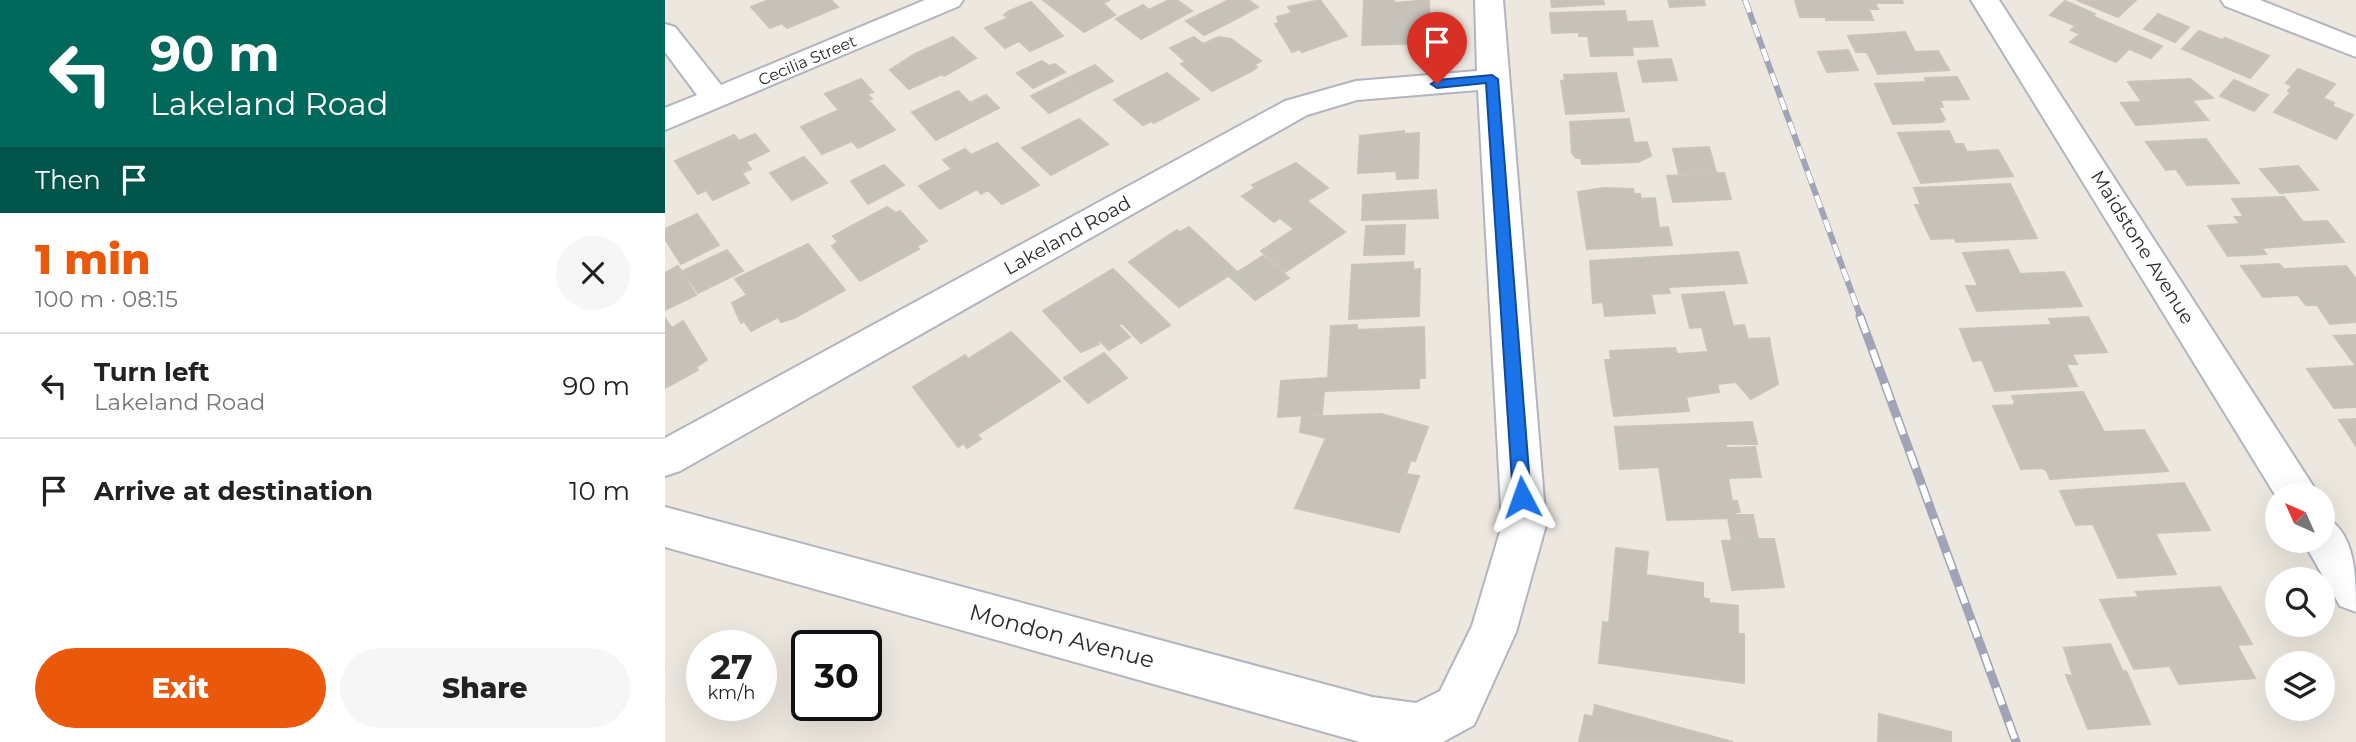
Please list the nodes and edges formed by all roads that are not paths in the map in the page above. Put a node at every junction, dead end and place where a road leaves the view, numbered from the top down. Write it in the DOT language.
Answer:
graph roads {
  1 [pos="949,0"];
  2 [pos="1489,0"];
  3 [pos="1986,0"];
  4 [pos="2235,0"];
  5 [pos="665,33"];
  6 [pos="2356,48"];
  7 [pos="1492,79"];
  8 [pos="716,99"];
  9 [pos="665,120"];
  10 [pos="665,458"];
  11 [pos="2290,483"];
  12 [pos="665,527"];
  13 [pos="2333,553"];
  14 [pos="2356,591"];
  1 -- 8 [label="street, Cecilia Street"];
  2 -- 7 [label="street"];
  3 -- 11 [label="street, Maidstone Avenue"];
  4 -- 6 [label="street"];
  5 -- 8 [label="street"];
  7 -- 10 [label="street, Lakeland Road"];
  7 -- 12 [label="street, Mondon Avenue"];
  8 -- 9 [label="street, Cecilia Street"];
  13 -- 14 [label="street"];
}
